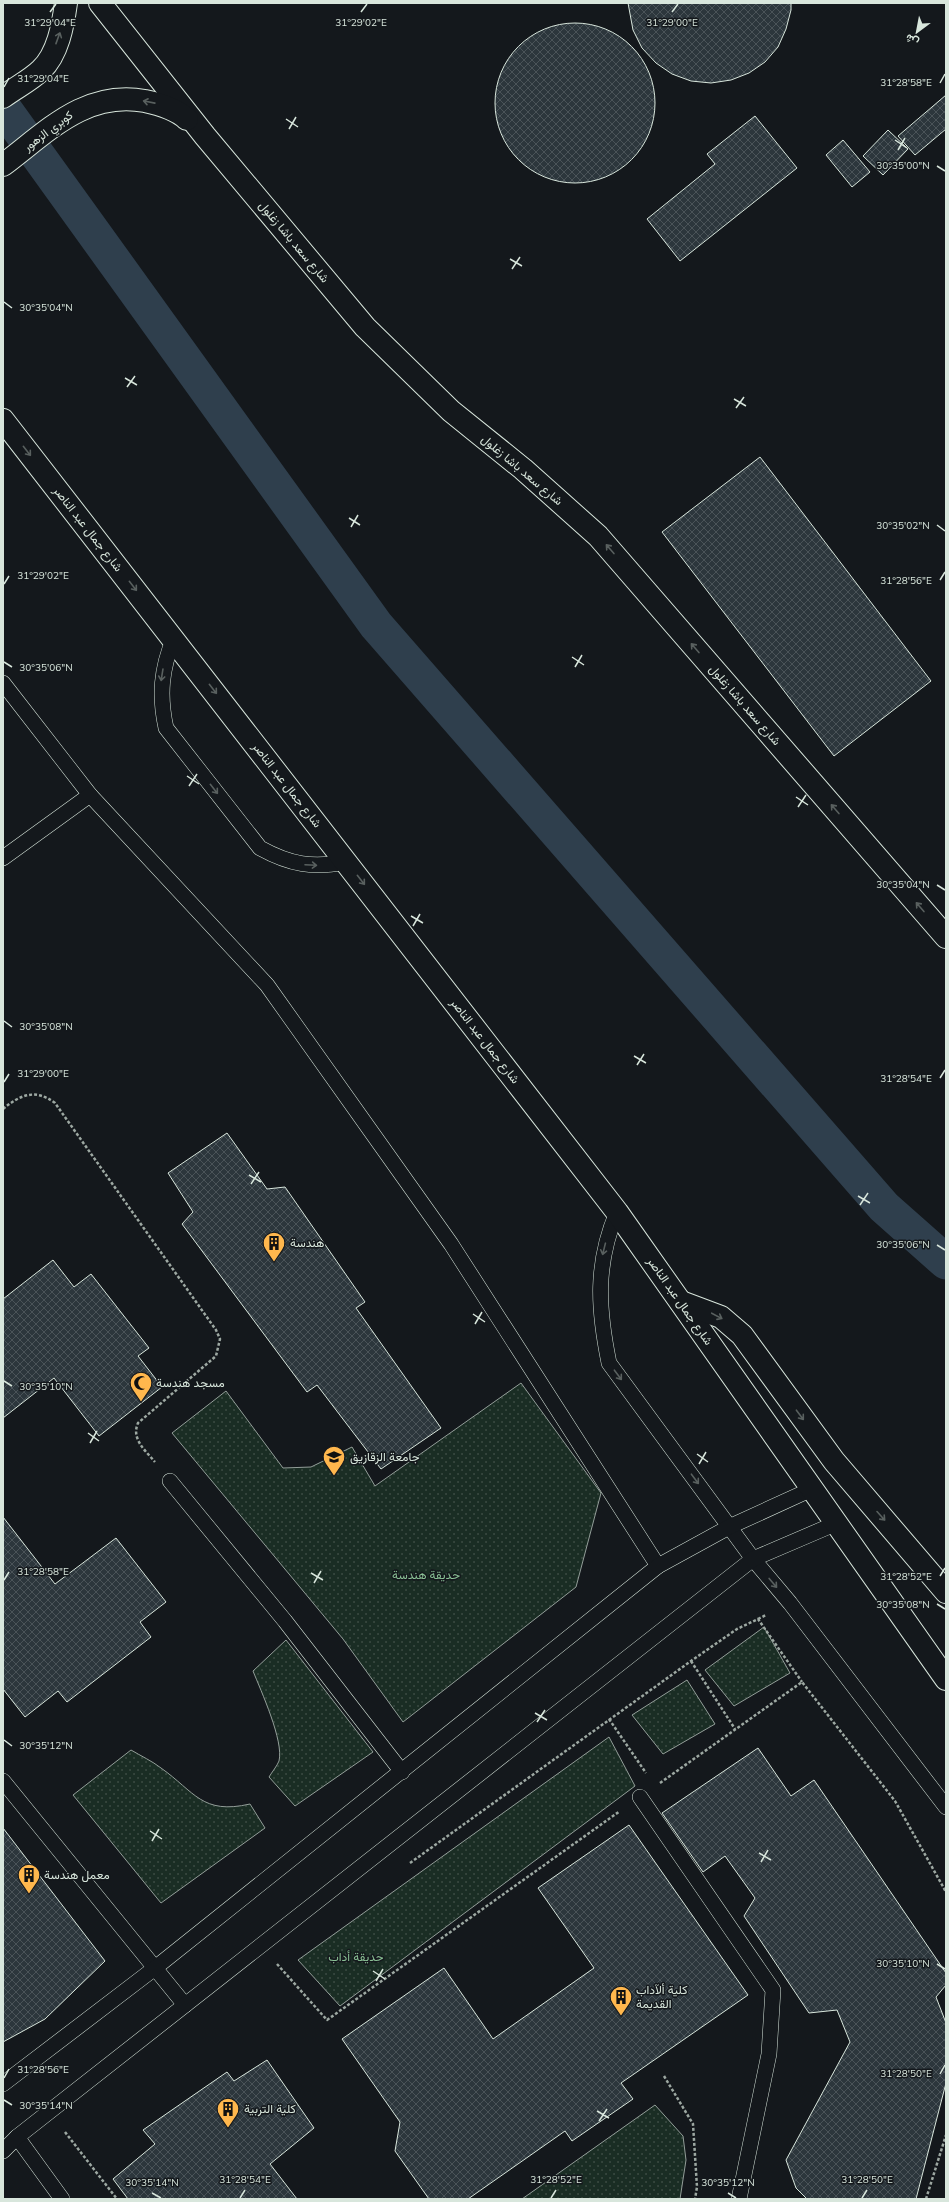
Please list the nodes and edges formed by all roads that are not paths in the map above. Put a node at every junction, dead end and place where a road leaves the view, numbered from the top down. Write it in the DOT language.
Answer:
graph roads {
  1 [pos="66,3"];
  2 [pos="100,3"];
  3 [pos="3,97"];
  4 [pos="205,136"];
  5 [pos="3,165"];
  6 [pos="3,420"];
  7 [pos="174,638"];
  8 [pos="3,683"];
  9 [pos="90,795"];
  10 [pos="3,858"];
  11 [pos="346,862"];
  12 [pos="946,937"];
  13 [pos="617,1212"];
  14 [pos="681,1302"];
  15 [pos="170,1481"];
  16 [pos="812,1489"];
  17 [pos="837,1524"];
  18 [pos="731,1526"];
  19 [pos="753,1559"];
  20 [pos="658,1566"];
  21 [pos="946,1592"];
  22 [pos="946,1679"];
  23 [pos="402,1772"];
  24 [pos="3,1781"];
  25 [pos="640,1797"];
  26 [pos="946,1807"];
  27 [pos="154,1968"];
  28 [pos="185,2005"];
  29 [pos="3,2084"];
  30 [pos="17,2137"];
  31 [pos="3,2151"];
  32 [pos="62,2199"];
  33 [pos="739,2199"];
  3 -- 1 [label="highway, one-way"];
  2 -- 4 [label="highway, شارع سعد باشا زغلول"];
  4 -- 5 [label="highway, كوبري الزهور, one-way"];
  12 -- 4 [label="highway, شارع سعد باشا زغلول, one-way"];
  6 -- 7 [label="highway, شارع جمال عبد الناصر, one-way"];
  7 -- 11 [label="highway, شارع جمال عبد الناصر, one-way"];
  7 -- 11 [label="lane, one-way"];
  8 -- 9 [label="lane"];
  9 -- 10 [label="lane"];
  9 -- 20 [label="lane"];
  11 -- 13 [label="highway, شارع جمال عبد الناصر, one-way"];
  13 -- 14 [label="highway, شارع جمال عبد الناصر"];
  13 -- 18 [label="lane, one-way"];
  14 -- 16 [label="highway, شارع جمال عبد الناصر"];
  14 -- 21 [label="highway, one-way"];
  15 -- 23 [label="lane"];
  16 -- 17 [label="highway, شارع جمال عبد الناصر"];
  16 -- 18 [label="lane"];
  17 -- 19 [label="lane"];
  17 -- 22 [label="highway, شارع جمال عبد الناصر"];
  18 -- 19 [label="lane"];
  18 -- 20 [label="lane"];
  19 -- 26 [label="lane, one-way"];
  19 -- 28 [label="lane"];
  20 -- 23 [label="lane"];
  23 -- 27 [label="lane"];
  24 -- 27 [label="lane"];
  25 -- 33 [label="lane"];
  27 -- 28 [label="lane"];
  27 -- 29 [label="lane"];
  28 -- 30 [label="lane"];
  30 -- 31 [label="lane"];
  30 -- 32 [label="lane"];
}
